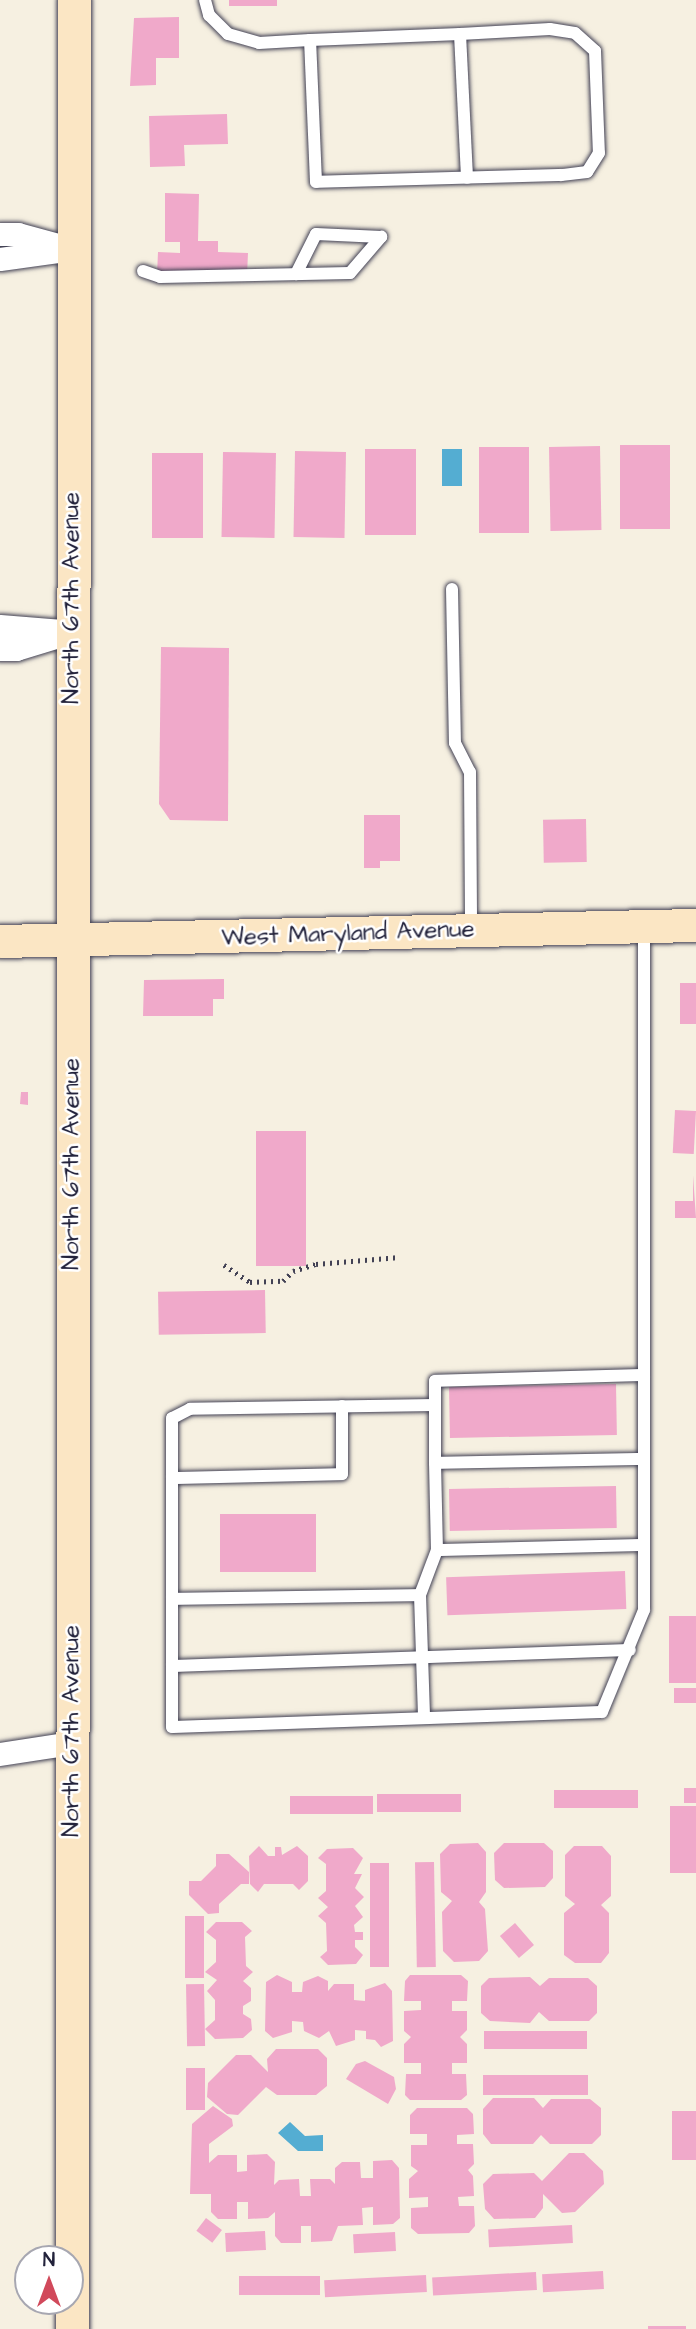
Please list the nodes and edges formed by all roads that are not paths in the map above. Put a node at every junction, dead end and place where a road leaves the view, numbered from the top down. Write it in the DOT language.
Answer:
graph roads {
  1 [pos="74,0"];
  2 [pos="205,0"];
  3 [pos="460,34"];
  4 [pos="310,40"];
  5 [pos="467,178"];
  6 [pos="0,234"];
  7 [pos="73,249"];
  8 [pos="0,259"];
  9 [pos="143,271"];
  10 [pos="296,274"];
  11 [pos="452,589"];
  12 [pos="0,626"];
  13 [pos="72,632"];
  14 [pos="0,649"];
  15 [pos="696,925"];
  16 [pos="645,927"];
  17 [pos="471,931"];
  18 [pos="72,939"];
  19 [pos="0,941"];
  20 [pos="645,1375"];
  21 [pos="435,1405"];
  22 [pos="342,1406"];
  23 [pos="645,1460"];
  24 [pos="435,1463"];
  25 [pos="172,1478"];
  26 [pos="645,1545"];
  27 [pos="437,1550"];
  28 [pos="420,1595"];
  29 [pos="172,1599"];
  30 [pos="630,1650"];
  31 [pos="422,1657"];
  32 [pos="172,1666"];
  33 [pos="424,1718"];
  34 [pos="72,1743"];
  35 [pos="0,1754"];
  36 [pos="72,2329"];
  1 -- 7 [label="main road, North 67th Avenue"];
  2 -- 4 [label="lane"];
  3 -- 4 [label="lane"];
  3 -- 5 [label="lane"];
  3 -- 5 [label="lane"];
  4 -- 5 [label="lane"];
  6 -- 7 [label="street"];
  7 -- 8 [label="street"];
  7 -- 13 [label="main road, North 67th Avenue"];
  9 -- 10 [label="lane"];
  10 -- 10 [label="lane"];
  11 -- 17 [label="lane"];
  12 -- 13 [label="street"];
  13 -- 14 [label="street"];
  13 -- 18 [label="main road, North 67th Avenue"];
  15 -- 16 [label="main road, West Maryland Avenue"];
  16 -- 17 [label="main road, West Maryland Avenue"];
  16 -- 20 [label="lane"];
  17 -- 18 [label="main road, West Maryland Avenue"];
  18 -- 19 [label="main road, West Maryland Avenue"];
  18 -- 34 [label="main road, North 67th Avenue"];
  20 -- 21 [label="lane"];
  20 -- 23 [label="lane"];
  21 -- 22 [label="lane"];
  21 -- 24 [label="lane"];
  22 -- 25 [label="lane"];
  22 -- 25 [label="lane"];
  23 -- 24 [label="lane"];
  23 -- 26 [label="lane"];
  24 -- 27 [label="lane"];
  25 -- 29 [label="lane"];
  26 -- 27 [label="lane"];
  26 -- 30 [label="lane"];
  27 -- 28 [label="lane"];
  28 -- 29 [label="lane"];
  28 -- 31 [label="lane"];
  29 -- 32 [label="lane"];
  30 -- 31 [label="lane"];
  30 -- 33 [label="lane"];
  31 -- 32 [label="lane"];
  31 -- 33 [label="lane"];
  32 -- 33 [label="lane"];
  34 -- 35 [label="street"];
  34 -- 36 [label="main road, North 67th Avenue"];
}
